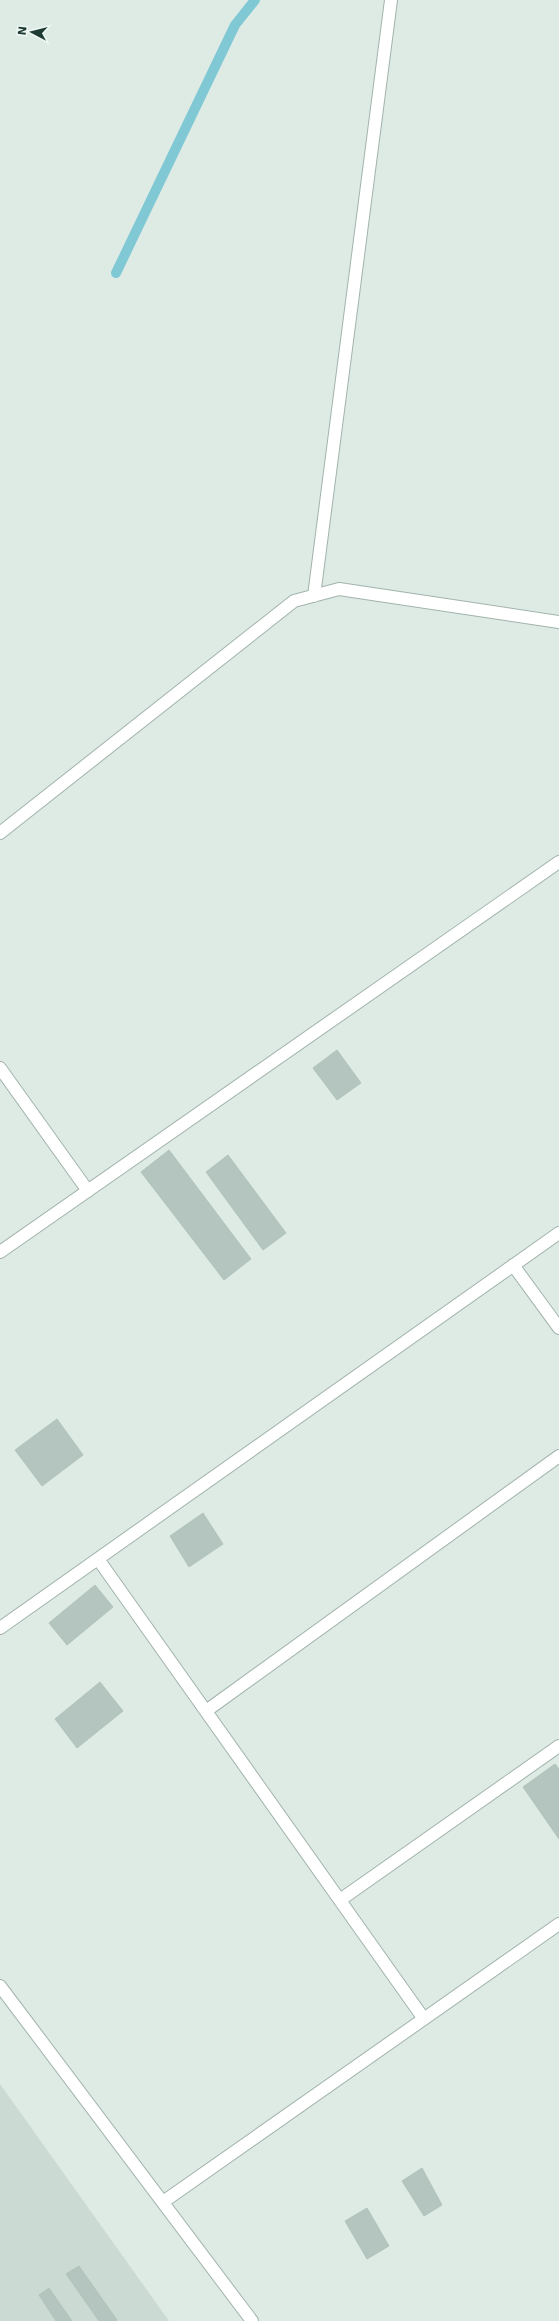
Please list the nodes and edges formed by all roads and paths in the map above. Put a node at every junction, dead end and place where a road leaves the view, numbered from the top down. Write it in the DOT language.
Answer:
graph roads {
  1 [pos="391,0"];
  2 [pos="314,596"];
  3 [pos="559,622"];
  4 [pos="0,833"];
  5 [pos="559,862"];
  6 [pos="0,1068"];
  7 [pos="88,1191"];
  8 [pos="559,1233"];
  9 [pos="0,1252"];
  10 [pos="513,1265"];
  11 [pos="559,1328"];
  12 [pos="559,1456"];
  13 [pos="98,1559"];
  14 [pos="0,1628"];
  15 [pos="206,1711"];
  16 [pos="559,1746"];
  17 [pos="340,1900"];
  18 [pos="559,1924"];
  19 [pos="0,1986"];
  20 [pos="424,2019"];
  21 [pos="163,2202"];
  22 [pos="252,2321"];
  1 -- 2 [label="street"];
  2 -- 3 [label="street"];
  2 -- 4 [label="street"];
  5 -- 7 [label="street"];
  6 -- 7 [label="street"];
  7 -- 9 [label="street"];
  8 -- 10 [label="street"];
  10 -- 11 [label="street"];
  10 -- 13 [label="street"];
  12 -- 15 [label="street"];
  13 -- 14 [label="street"];
  13 -- 15 [label="street"];
  15 -- 17 [label="street"];
  16 -- 17 [label="street"];
  17 -- 20 [label="street"];
  18 -- 20 [label="street"];
  19 -- 21 [label="street"];
  20 -- 21 [label="street"];
  21 -- 22 [label="street"];
}
